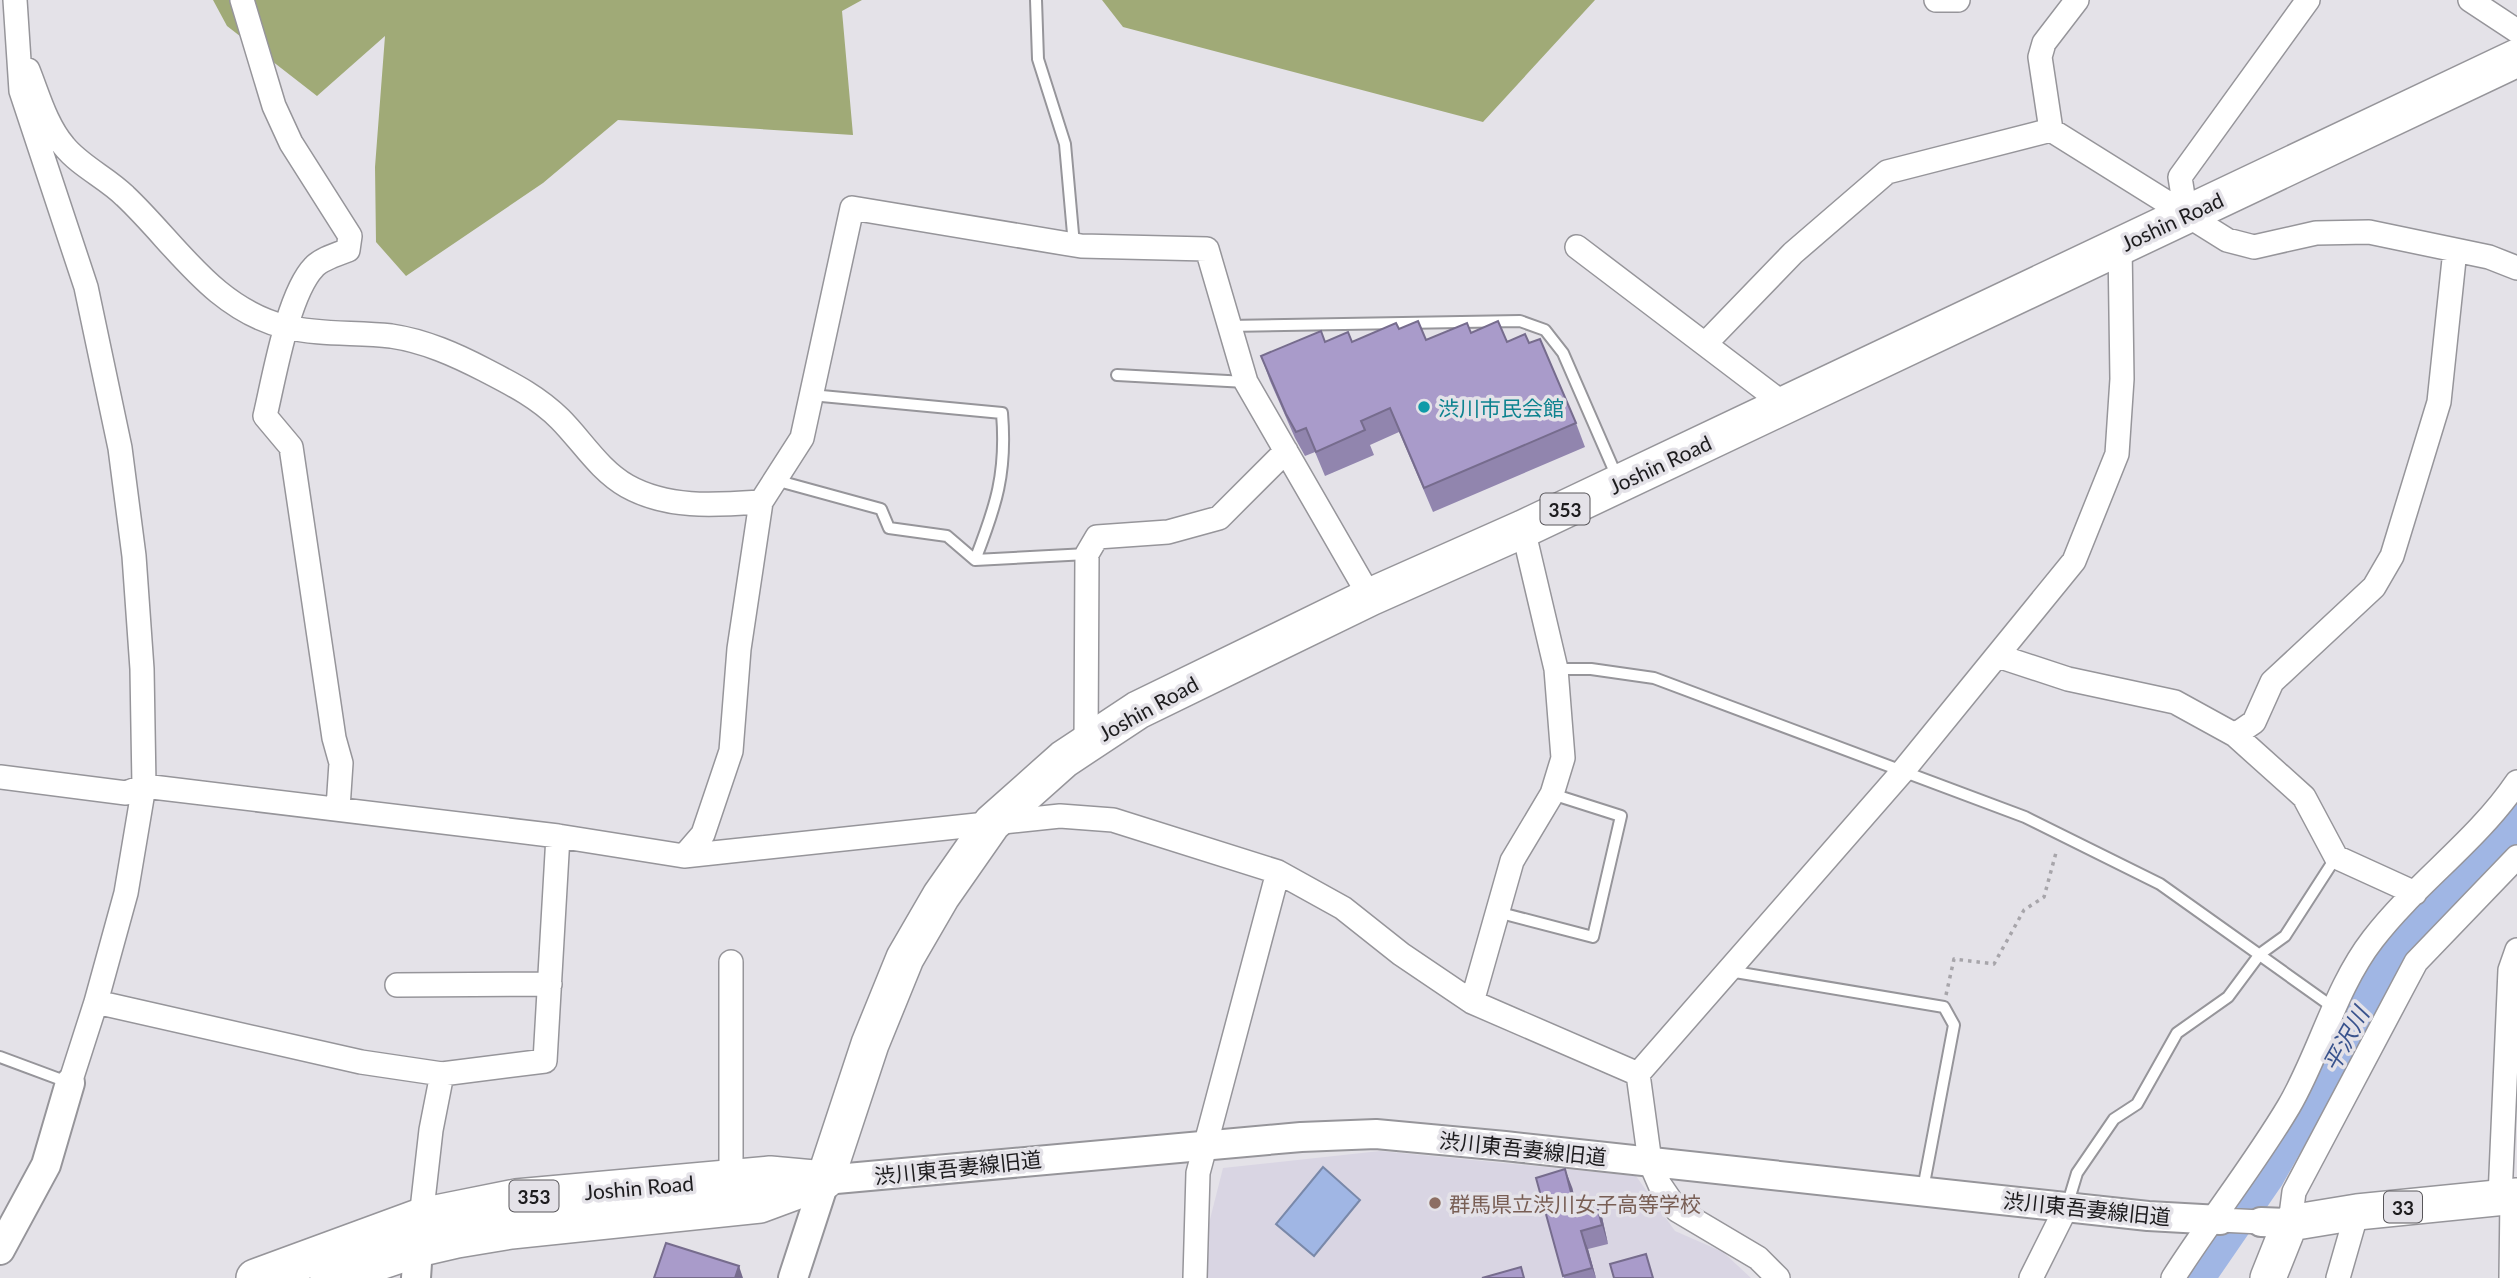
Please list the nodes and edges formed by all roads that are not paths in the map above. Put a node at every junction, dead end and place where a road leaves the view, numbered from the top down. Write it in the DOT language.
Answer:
graph roads {
  1 [pos="15,0"];
  2 [pos="242,0"];
  3 [pos="1036,0"];
  4 [pos="1936,0"];
  5 [pos="1958,0"];
  6 [pos="2077,0"];
  7 [pos="2308,0"];
  8 [pos="2470,0"];
  9 [pos="2517,31"];
  10 [pos="20,53"];
  11 [pos="2517,58"];
  12 [pos="2051,130"];
  13 [pos="2186,215"];
  14 [pos="1074,245"];
  15 [pos="2120,245"];
  16 [pos="1577,247"];
  17 [pos="2455,250"];
  18 [pos="2517,268"];
  19 [pos="287,327"];
  20 [pos="1228,327"];
  21 [pos="1706,344"];
  22 [pos="1117,375"];
  23 [pos="1246,382"];
  24 [pos="811,395"];
  25 [pos="1785,405"];
  26 [pos="1286,451"];
  27 [pos="775,480"];
  28 [pos="1619,483"];
  29 [pos="761,502"];
  30 [pos="1523,529"];
  31 [pos="1087,554"];
  32 [pos="975,560"];
  33 [pos="1370,597"];
  34 [pos="1998,656"];
  35 [pos="1556,669"];
  36 [pos="2235,736"];
  37 [pos="1086,743"];
  38 [pos="1903,771"];
  39 [pos="0,777"];
  40 [pos="2517,782"];
  41 [pos="144,786"];
  42 [pos="1552,794"];
  43 [pos="338,808"];
  44 [pos="992,823"];
  45 [pos="558,836"];
  46 [pos="684,856"];
  47 [pos="2336,857"];
  48 [pos="2517,857"];
  49 [pos="1278,872"];
  50 [pos="2415,893"];
  51 [pos="1497,912"];
  52 [pos="2517,950"];
  53 [pos="2260,954"];
  54 [pos="731,962"];
  55 [pos="1726,970"];
  56 [pos="550,984"];
  57 [pos="397,985"];
  58 [pos="96,1002"];
  59 [pos="1472,1002"];
  60 [pos="2334,1009"];
  61 [pos="0,1058"];
  62 [pos="442,1074"];
  63 [pos="1638,1074"];
  64 [pos="70,1083"];
  65 [pos="2510,1083"];
  66 [pos="1204,1143"];
  67 [pos="1650,1161"];
  68 [pos="731,1179"];
  69 [pos="825,1180"];
  70 [pos="1923,1189"];
  71 [pos="2510,1196"];
  72 [pos="2067,1206"];
  73 [pos="2357,1212"];
  74 [pos="2215,1220"];
  75 [pos="2275,1222"];
  76 [pos="418,1247"];
  77 [pos="0,1250"];
  78 [pos="256,1278"];
  79 [pos="329,1278"];
  80 [pos="793,1278"];
  81 [pos="1195,1278"];
  82 [pos="1778,1278"];
  83 [pos="2031,1278"];
  84 [pos="2173,1278"];
  85 [pos="2268,1278"];
  86 [pos="2338,1278"];
  87 [pos="2511,1278"];
  1 -- 10 [label="street"];
  2 -- 19 [label="street"];
  3 -- 14 [label="lane"];
  4 -- 5 [label="street"];
  6 -- 12 [label="street"];
  7 -- 13 [label="street"];
  8 -- 9 [label="street"];
  10 -- 19 [label="street"];
  10 -- 41 [label="street"];
  11 -- 13 [label="highway, Joshin Road / 353"];
  12 -- 13 [label="street"];
  12 -- 21 [label="street"];
  13 -- 15 [label="highway, Joshin Road / 353"];
  13 -- 17 [label="street"];
  14 -- 20 [label="street"];
  14 -- 24 [label="street"];
  15 -- 25 [label="highway, Joshin Road / 353"];
  15 -- 34 [label="street"];
  16 -- 21 [label="street"];
  17 -- 18 [label="street"];
  17 -- 36 [label="street"];
  19 -- 29 [label="street"];
  19 -- 43 [label="street"];
  20 -- 23 [label="street"];
  20 -- 28 [label="lane"];
  21 -- 25 [label="street"];
  22 -- 23 [label="lane"];
  23 -- 26 [label="street"];
  24 -- 27 [label="street"];
  24 -- 32 [label="lane"];
  25 -- 28 [label="highway, Joshin Road / 353"];
  26 -- 31 [label="street"];
  26 -- 33 [label="street"];
  27 -- 29 [label="street"];
  27 -- 32 [label="lane"];
  28 -- 30 [label="highway, Joshin Road / 353"];
  29 -- 46 [label="street"];
  30 -- 33 [label="highway, Joshin Road / 353"];
  30 -- 35 [label="street"];
  31 -- 32 [label="lane"];
  31 -- 37 [label="street"];
  33 -- 37 [label="highway, Joshin Road / 353"];
  34 -- 36 [label="street"];
  34 -- 38 [label="street"];
  35 -- 38 [label="lane"];
  35 -- 42 [label="street"];
  36 -- 47 [label="street"];
  37 -- 44 [label="highway, Joshin Road / 353"];
  38 -- 53 [label="lane"];
  38 -- 55 [label="street"];
  39 -- 41 [label="street"];
  40 -- 50 [label="street"];
  41 -- 43 [label="street"];
  41 -- 58 [label="street"];
  42 -- 51 [label="street"];
  42 -- 51 [label="lane"];
  43 -- 45 [label="street"];
  44 -- 46 [label="street"];
  44 -- 49 [label="street"];
  44 -- 69 [label="highway, Joshin Road / 353"];
  45 -- 46 [label="street"];
  45 -- 56 [label="street"];
  47 -- 50 [label="street"];
  47 -- 53 [label="lane"];
  48 -- 75 [label="street"];
  49 -- 59 [label="street"];
  49 -- 66 [label="street"];
  50 -- 60 [label="street"];
  51 -- 59 [label="street"];
  52 -- 65 [label="street"];
  53 -- 60 [label="lane"];
  53 -- 72 [label="lane"];
  54 -- 68 [label="street"];
  55 -- 63 [label="street"];
  55 -- 70 [label="lane"];
  56 -- 57 [label="street"];
  56 -- 62 [label="street"];
  58 -- 62 [label="street"];
  58 -- 64 [label="street"];
  59 -- 63 [label="street"];
  60 -- 74 [label="street"];
  61 -- 64 [label="lane"];
  62 -- 76 [label="street"];
  63 -- 67 [label="street"];
  64 -- 77 [label="street"];
  65 -- 71 [label="street"];
  66 -- 67 [label="street, 渋川東吾妻線旧道"];
  66 -- 69 [label="street, 渋川東吾妻線旧道"];
  66 -- 81 [label="street"];
  67 -- 70 [label="street, 渋川東吾妻線旧道"];
  67 -- 82 [label="street"];
  68 -- 69 [label="highway, Joshin Road / 353"];
  68 -- 76 [label="highway, Joshin Road / 353"];
  69 -- 76 [label="highway, Joshin Road / 353"];
  69 -- 80 [label="street"];
  70 -- 72 [label="street, 渋川東吾妻線旧道"];
  71 -- 73 [label="main road, 33"];
  71 -- 87 [label="street"];
  72 -- 74 [label="street, 渋川東吾妻線旧道"];
  72 -- 83 [label="street"];
  73 -- 75 [label="main road, 33"];
  73 -- 86 [label="street"];
  74 -- 75 [label="street"];
  74 -- 84 [label="street"];
  75 -- 85 [label="main road"];
  76 -- 78 [label="highway, Joshin Road / 353"];
  76 -- 79 [label="highway, Joshin Road / 353"];
}
